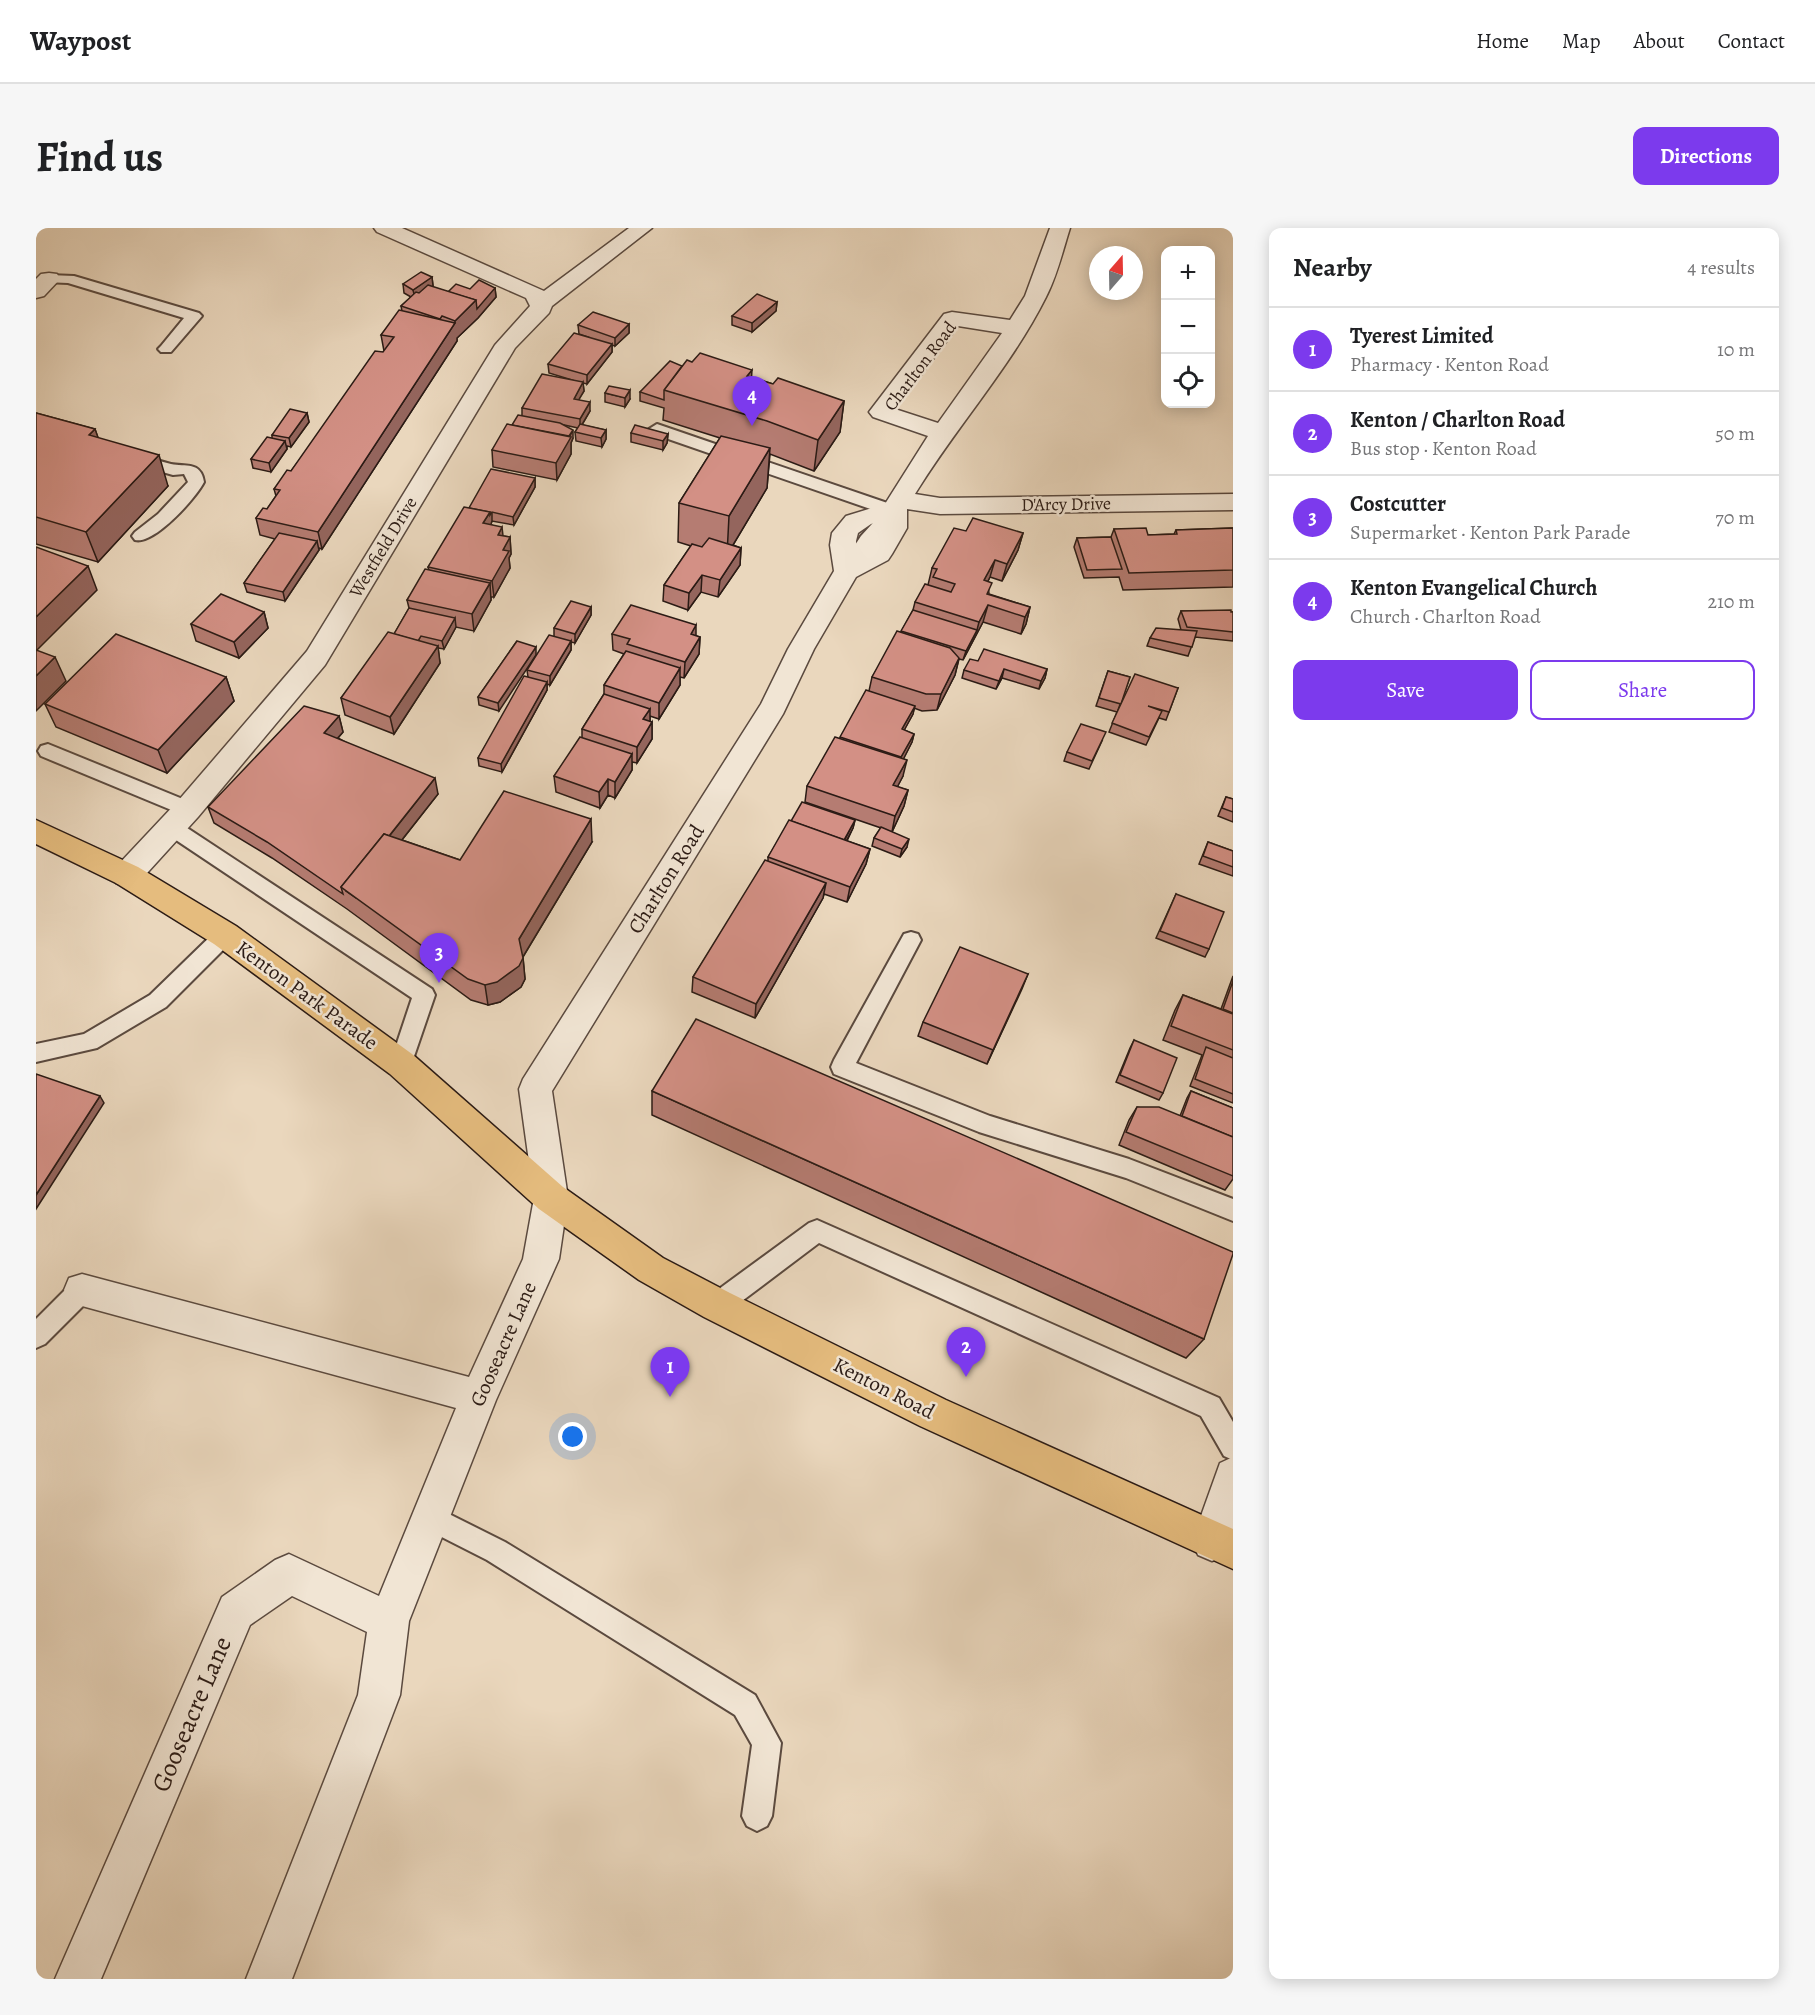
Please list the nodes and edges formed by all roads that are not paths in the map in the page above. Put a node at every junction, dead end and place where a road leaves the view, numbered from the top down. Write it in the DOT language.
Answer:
graph roads {
  1 [pos="384,228"];
  2 [pos="642,228"];
  3 [pos="1060,228"];
  4 [pos="43,285"];
  5 [pos="542,303"];
  6 [pos="1017,328"];
  7 [pos="166,349"];
  8 [pos="657,429"];
  9 [pos="943,433"];
  10 [pos="122,449"];
  11 [pos="1233,502"];
  12 [pos="897,506"];
  13 [pos="141,536"];
  14 [pos="847,571"];
  15 [pos="48,751"];
  16 [pos="179,818"];
  17 [pos="36,831"];
  18 [pos="127,874"];
  19 [pos="225,935"];
  20 [pos="911,940"];
  21 [pos="36,1053"];
  22 [pos="401,1064"];
  23 [pos="551,1198"];
  24 [pos="1233,1210"];
  25 [pos="82,1290"];
  26 [pos="717,1305"];
  27 [pos="36,1336"];
  28 [pos="479,1396"];
  29 [pos="1233,1447"];
  30 [pos="1233,1476"];
  31 [pos="431,1518"];
  32 [pos="1222,1545"];
  33 [pos="390,1621"];
  34 [pos="757,1816"];
  35 [pos="78,1979"];
  36 [pos="269,1979"];
  1 -- 5 [label="street"];
  2 -- 5 [label="street, Westfield Drive"];
  3 -- 6 [label="street"];
  4 -- 7 [label="lane"];
  5 -- 16 [label="street, Westfield Drive"];
  6 -- 9 [label="street"];
  6 -- 9 [label="street, Charlton Road"];
  8 -- 12 [label="lane"];
  9 -- 12 [label="street"];
  10 -- 13 [label="lane"];
  11 -- 12 [label="street, D'Arcy Drive"];
  12 -- 14 [label="street"];
  12 -- 14 [label="street"];
  14 -- 23 [label="street, Charlton Road"];
  15 -- 16 [label="lane"];
  16 -- 18 [label="street, Westfield Drive"];
  16 -- 22 [label="lane"];
  17 -- 18 [label="main road, Kenton Park Parade"];
  18 -- 19 [label="main road, Kenton Park Parade"];
  19 -- 21 [label="lane"];
  19 -- 22 [label="main road, Kenton Park Parade"];
  20 -- 24 [label="lane"];
  22 -- 23 [label="main road, Kenton Park Parade"];
  23 -- 26 [label="main road, Kenton Road"];
  23 -- 28 [label="street, Gooseacre Lane"];
  25 -- 27 [label="lane"];
  25 -- 28 [label="street"];
  26 -- 29 [label="lane"];
  26 -- 32 [label="main road, Kenton Road"];
  28 -- 31 [label="street, Gooseacre Lane"];
  30 -- 32 [label="street"];
  31 -- 33 [label="street, Gooseacre Lane"];
  31 -- 34 [label="lane"];
  33 -- 35 [label="street, Gooseacre Lane"];
  33 -- 36 [label="street, Gooseacre Lane"];
}
